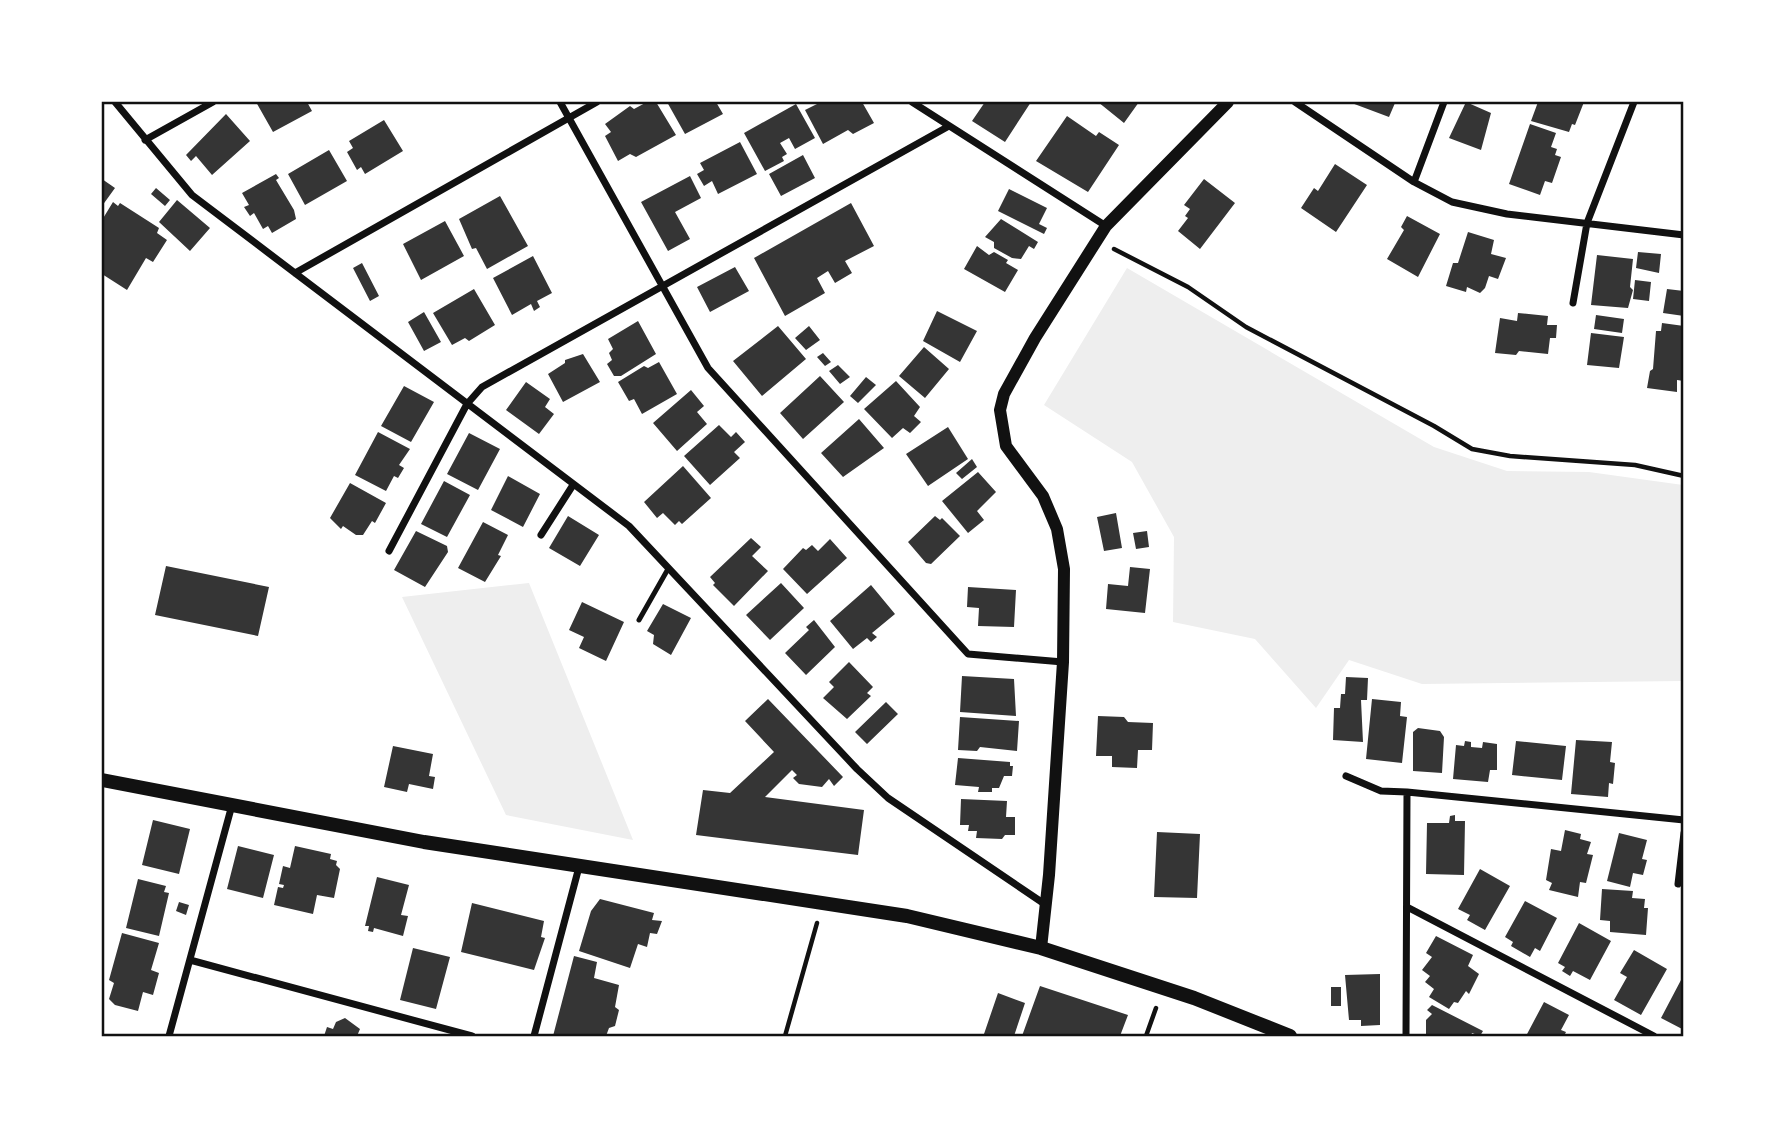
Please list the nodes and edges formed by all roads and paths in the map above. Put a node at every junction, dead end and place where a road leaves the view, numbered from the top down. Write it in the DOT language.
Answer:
graph roads {
  1 [pos="115,102"];
  2 [pos="213,102"];
  3 [pos="560,102"];
  4 [pos="597,102"];
  5 [pos="912,102"];
  6 [pos="1228,102"];
  7 [pos="1295,102"];
  8 [pos="1444,102"];
  9 [pos="1634,102"];
  10 [pos="569,117"];
  11 [pos="949,126"];
  12 [pos="145,139"];
  13 [pos="1414,182"];
  14 [pos="1587,223"];
  15 [pos="1106,226"];
  16 [pos="1684,235"];
  17 [pos="1099,238"];
  18 [pos="295,273"];
  19 [pos="663,285"];
  20 [pos="1573,303"];
  21 [pos="467,404"];
  22 [pos="1684,476"];
  23 [pos="573,485"];
  24 [pos="541,534"];
  25 [pos="389,551"];
  26 [pos="668,569"];
  27 [pos="639,620"];
  28 [pos="1063,662"];
  29 [pos="1346,776"];
  30 [pos="102,780"];
  31 [pos="1407,792"];
  32 [pos="232,805"];
  33 [pos="1684,820"];
  34 [pos="1684,833"];
  35 [pos="579,867"];
  36 [pos="1678,884"];
  37 [pos="822,901"];
  38 [pos="1046,905"];
  39 [pos="1409,908"];
  40 [pos="1041,948"];
  41 [pos="190,960"];
  42 [pos="169,1037"];
  43 [pos="472,1037"];
  44 [pos="534,1037"];
  45 [pos="785,1037"];
  46 [pos="1290,1037"];
  47 [pos="1406,1037"];
  48 [pos="1654,1037"];
  1 -- 12 [label="street"];
  2 -- 12 [label="street"];
  3 -- 10 [label="street"];
  4 -- 10 [label="street"];
  5 -- 11 [label="street"];
  6 -- 15 [label="street"];
  7 -- 13 [label="street"];
  8 -- 13 [label="street"];
  9 -- 14 [label="street"];
  10 -- 18 [label="street"];
  10 -- 19 [label="street"];
  11 -- 15 [label="street"];
  11 -- 19 [label="street"];
  12 -- 18 [label="street"];
  13 -- 14 [label="street"];
  14 -- 16 [label="street"];
  14 -- 20 [label="street"];
  15 -- 17 [label="street"];
  17 -- 22 [label="path"];
  17 -- 28 [label="street"];
  18 -- 21 [label="street"];
  19 -- 21 [label="street"];
  19 -- 28 [label="street"];
  21 -- 23 [label="street"];
  21 -- 25 [label="street"];
  23 -- 24 [label="street"];
  23 -- 26 [label="street"];
  26 -- 27 [label="lane"];
  26 -- 38 [label="street"];
  28 -- 38 [label="street"];
  29 -- 31 [label="street"];
  30 -- 32 [label="main road"];
  31 -- 33 [label="street"];
  31 -- 39 [label="street"];
  32 -- 35 [label="main road"];
  32 -- 41 [label="street"];
  34 -- 36 [label="street"];
  35 -- 37 [label="main road"];
  35 -- 44 [label="street"];
  37 -- 40 [label="main road"];
  37 -- 45 [label="path"];
  38 -- 40 [label="street"];
  39 -- 47 [label="street"];
  39 -- 48 [label="street"];
  40 -- 46 [label="main road"];
  41 -- 42 [label="street"];
  41 -- 43 [label="street"];
}
